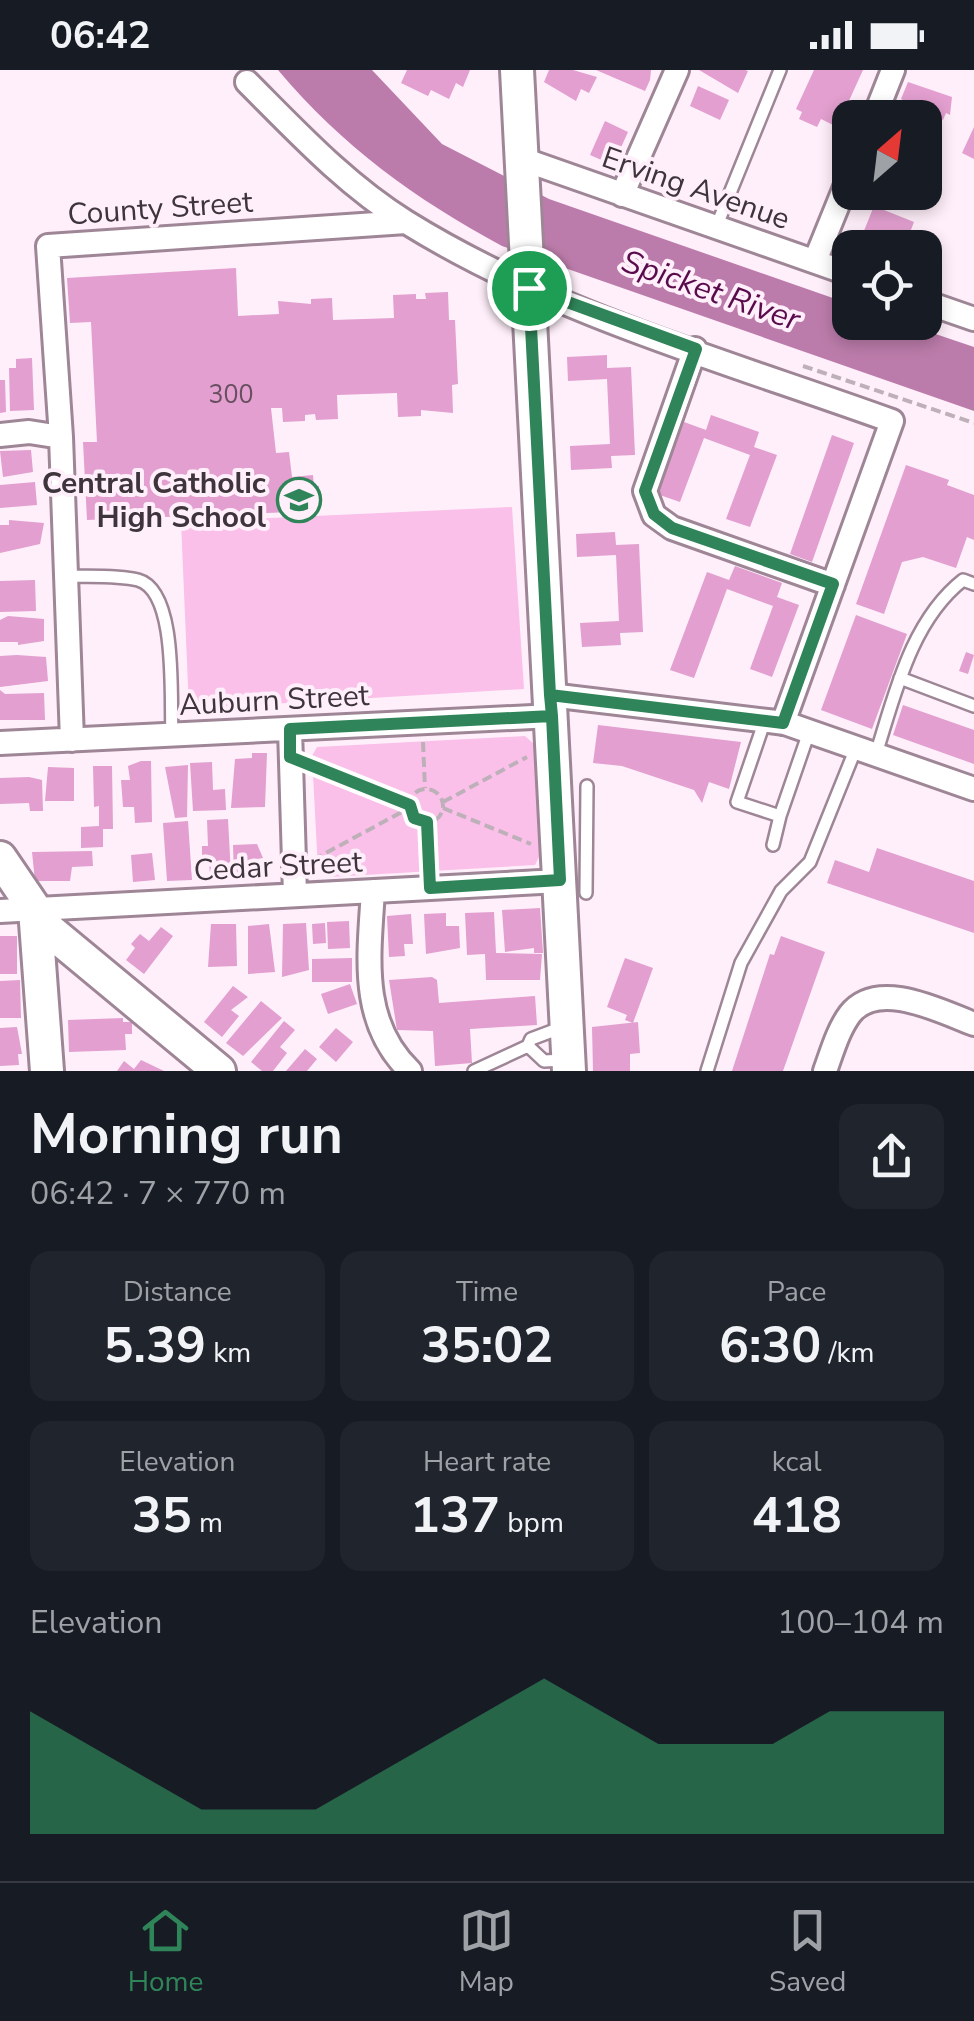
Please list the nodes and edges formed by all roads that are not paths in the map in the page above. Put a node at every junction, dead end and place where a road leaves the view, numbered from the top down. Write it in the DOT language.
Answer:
graph roads {
  1 [pos="517,70"];
  2 [pos="677,70"];
  3 [pos="780,70"];
  4 [pos="893,70"];
  5 [pos="247,82"];
  6 [pos="881,100"];
  7 [pos="523,168"];
  8 [pos="622,195"];
  9 [pos="836,210"];
  10 [pos="406,222"];
  11 [pos="716,225"];
  12 [pos="815,261"];
  13 [pos="832,267"];
  14 [pos="528,278"];
  15 [pos="942,305"];
  16 [pos="971,311"];
  17 [pos="696,349"];
  18 [pos="0,434"];
  19 [pos="61,436"];
  20 [pos="66,576"];
  21 [pos="833,584"];
  22 [pos="974,584"];
  23 [pos="900,678"];
  24 [pos="974,706"];
  25 [pos="552,718"];
  26 [pos="774,722"];
  27 [pos="290,729"];
  28 [pos="809,732"];
  29 [pos="172,735"];
  30 [pos="72,740"];
  31 [pos="0,743"];
  32 [pos="866,751"];
  33 [pos="587,786"];
  34 [pos="974,789"];
  35 [pos="780,816"];
  36 [pos="773,845"];
  37 [pos="0,858"];
  38 [pos="568,877"];
  39 [pos="372,891"];
  40 [pos="294,895"];
  41 [pos="35,909"];
  42 [pos="0,911"];
  43 [pos="974,1024"];
  44 [pos="567,1025"];
  45 [pos="528,1046"];
  46 [pos="569,1065"];
  47 [pos="47,1071"];
  48 [pos="219,1071"];
  49 [pos="410,1071"];
  50 [pos="474,1071"];
  51 [pos="707,1071"];
  52 [pos="825,1071"];
  1 -- 7 [label="street"];
  2 -- 8 [label="street"];
  3 -- 11 [label="lane"];
  4 -- 6 [label="street"];
  5 -- 10 [label="street"];
  7 -- 8 [label="street, Erving Avenue"];
  7 -- 14 [label="street"];
  8 -- 11 [label="street, Erving Avenue"];
  9 -- 12 [label="street"];
  10 -- 14 [label="street"];
  10 -- 19 [label="street, County Street"];
  11 -- 12 [label="street, Erving Avenue"];
  12 -- 13 [label="street, Erving Avenue"];
  14 -- 17 [label="street"];
  14 -- 25 [label="street"];
  15 -- 16 [label="street"];
  17 -- 21 [label="street"];
  17 -- 21 [label="street"];
  18 -- 19 [label="street"];
  19 -- 20 [label="street"];
  20 -- 29 [label="lane"];
  20 -- 30 [label="street"];
  21 -- 26 [label="street"];
  22 -- 23 [label="lane"];
  23 -- 24 [label="lane"];
  23 -- 32 [label="lane"];
  25 -- 26 [label="street, Auburn Street"];
  25 -- 27 [label="street, Auburn Street"];
  25 -- 38 [label="street"];
  26 -- 28 [label="street, Auburn Street"];
  26 -- 35 [label="lane"];
  27 -- 29 [label="street, Auburn Street"];
  27 -- 40 [label="street"];
  28 -- 32 [label="street, Auburn Street"];
  28 -- 35 [label="lane"];
  29 -- 30 [label="street, Auburn Street"];
  30 -- 31 [label="street, Auburn Street"];
  32 -- 34 [label="street, Auburn Street"];
  32 -- 51 [label="lane"];
  33 -- 38 [label="lane"];
  35 -- 36 [label="lane"];
  37 -- 41 [label="street"];
  38 -- 39 [label="street, Cedar Street"];
  38 -- 44 [label="street"];
  39 -- 40 [label="street, Cedar Street"];
  39 -- 49 [label="street"];
  40 -- 41 [label="street, Cedar Street"];
  41 -- 42 [label="street, Cedar Street"];
  41 -- 47 [label="street"];
  41 -- 48 [label="street"];
  43 -- 52 [label="street"];
  44 -- 45 [label="lane"];
  44 -- 46 [label="street"];
  45 -- 46 [label="lane"];
  45 -- 50 [label="lane"];
}
